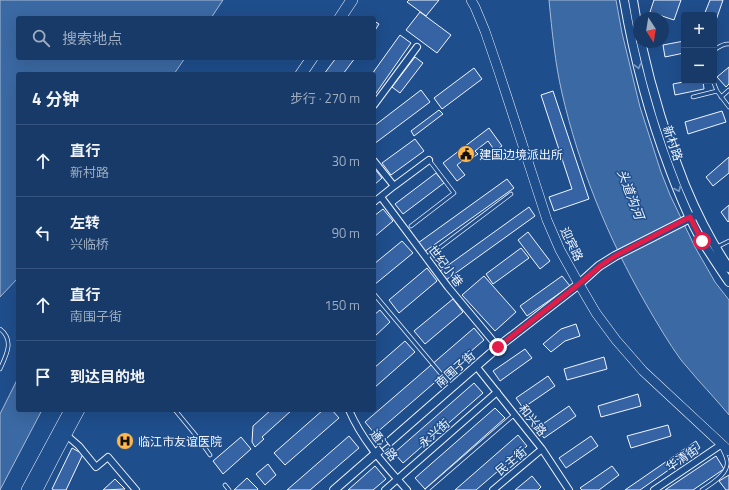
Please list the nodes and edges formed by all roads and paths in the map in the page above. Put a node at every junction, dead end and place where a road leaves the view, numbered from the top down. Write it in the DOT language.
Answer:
graph roads {
  1 [pos="352,0"];
  2 [pos="361,0"];
  3 [pos="471,0"];
  4 [pos="624,0"];
  5 [pos="633,0"];
  6 [pos="635,12"];
  7 [pos="341,16"];
  8 [pos="349,16"];
  9 [pos="729,44"];
  10 [pos="417,47"];
  11 [pos="642,48"];
  12 [pos="717,48"];
  13 [pos="311,60"];
  14 [pos="320,60"];
  15 [pos="302,72"];
  16 [pos="311,72"];
  17 [pos="714,84"];
  18 [pos="729,90"];
  19 [pos="717,92"];
  20 [pos="693,97"];
  21 [pos="721,97"];
  22 [pos="376,102"];
  23 [pos="729,107"];
  24 [pos="429,160"];
  25 [pos="376,164"];
  26 [pos="394,186"];
  27 [pos="511,194"];
  28 [pos="381,196"];
  29 [pos="376,200"];
  30 [pos="694,215"];
  31 [pos="411,226"];
  32 [pos="729,241"];
  33 [pos="716,248"];
  34 [pos="426,258"];
  35 [pos="729,268"];
  36 [pos="729,282"];
  37 [pos="579,284"];
  38 [pos="376,296"];
  39 [pos="0,329"];
  40 [pos="498,347"];
  41 [pos="476,366"];
  42 [pos="0,369"];
  43 [pos="452,387"];
  44 [pos="497,392"];
  45 [pos="69,412"];
  46 [pos="78,412"];
  47 [pos="177,412"];
  48 [pos="350,412"];
  49 [pos="515,414"];
  50 [pos="63,432"];
  51 [pos="722,444"];
  52 [pos="542,449"];
  53 [pos="729,451"];
  54 [pos="375,454"];
  55 [pos="210,456"];
  56 [pos="397,479"];
  57 [pos="225,485"];
  58 [pos="27,490"];
  59 [pos="37,490"];
  60 [pos="136,490"];
  61 [pos="229,490"];
  62 [pos="334,490"];
  63 [pos="385,490"];
  64 [pos="407,490"];
  65 [pos="427,490"];
  66 [pos="493,490"];
  67 [pos="570,490"];
  68 [pos="654,490"];
  69 [pos="702,490"];
  1 -- 7 [label="highway"];
  2 -- 8 [label="highway"];
  3 -- 37 [label="main road, 迎宾路"];
  4 -- 30 [label="street, 新村路, one-way"];
  5 -- 6 [label="street"];
  9 -- 12 [label="lane"];
  10 -- 22 [label="street"];
  11 -- 30 [label="street, 新村路"];
  13 -- 15 [label="highway"];
  14 -- 16 [label="highway"];
  17 -- 19 [label="lane"];
  18 -- 21 [label="lane"];
  19 -- 20 [label="lane"];
  19 -- 21 [label="lane"];
  21 -- 23 [label="lane"];
  24 -- 26 [label="street"];
  24 -- 31 [label="lane"];
  25 -- 26 [label="street"];
  26 -- 28 [label="street"];
  27 -- 34 [label="lane"];
  28 -- 29 [label="street"];
  28 -- 34 [label="street, 世纪小巷"];
  30 -- 33 [label="street, 新村路"];
  30 -- 36 [label="street, 新村路"];
  30 -- 37 [label="street, 南围子街"];
  32 -- 33 [label="lane"];
  33 -- 35 [label="street, 新村路"];
  34 -- 40 [label="street, 世纪小巷"];
  37 -- 40 [label="street, 南围子街"];
  37 -- 51 [label="main road, 迎宾路"];
  38 -- 43 [label="lane"];
  39 -- 42 [label="lane"];
  40 -- 41 [label="street, 南围子街"];
  41 -- 43 [label="street, 南围子街"];
  41 -- 44 [label="street, 和兴路"];
  43 -- 54 [label="street, 南围子街"];
  44 -- 49 [label="street, 和兴路"];
  44 -- 56 [label="street, 永兴街"];
  45 -- 50 [label="highway"];
  46 -- 50 [label="highway"];
  47 -- 55 [label="lane"];
  48 -- 54 [label="street, 通江路"];
  49 -- 52 [label="street, 和兴路"];
  49 -- 65 [label="lane"];
  50 -- 58 [label="highway"];
  50 -- 59 [label="highway"];
  50 -- 60 [label="street"];
  51 -- 53 [label="main road, 迎宾路"];
  51 -- 68 [label="street, 华清街"];
  51 -- 69 [label="lane"];
  52 -- 66 [label="street, 民主街"];
  52 -- 67 [label="street, 和兴路"];
  54 -- 56 [label="street, 通江路"];
  54 -- 62 [label="street, 南围子街"];
  56 -- 63 [label="street, 永兴街"];
  56 -- 64 [label="street, 通江路"];
  57 -- 61 [label="lane"];
}
